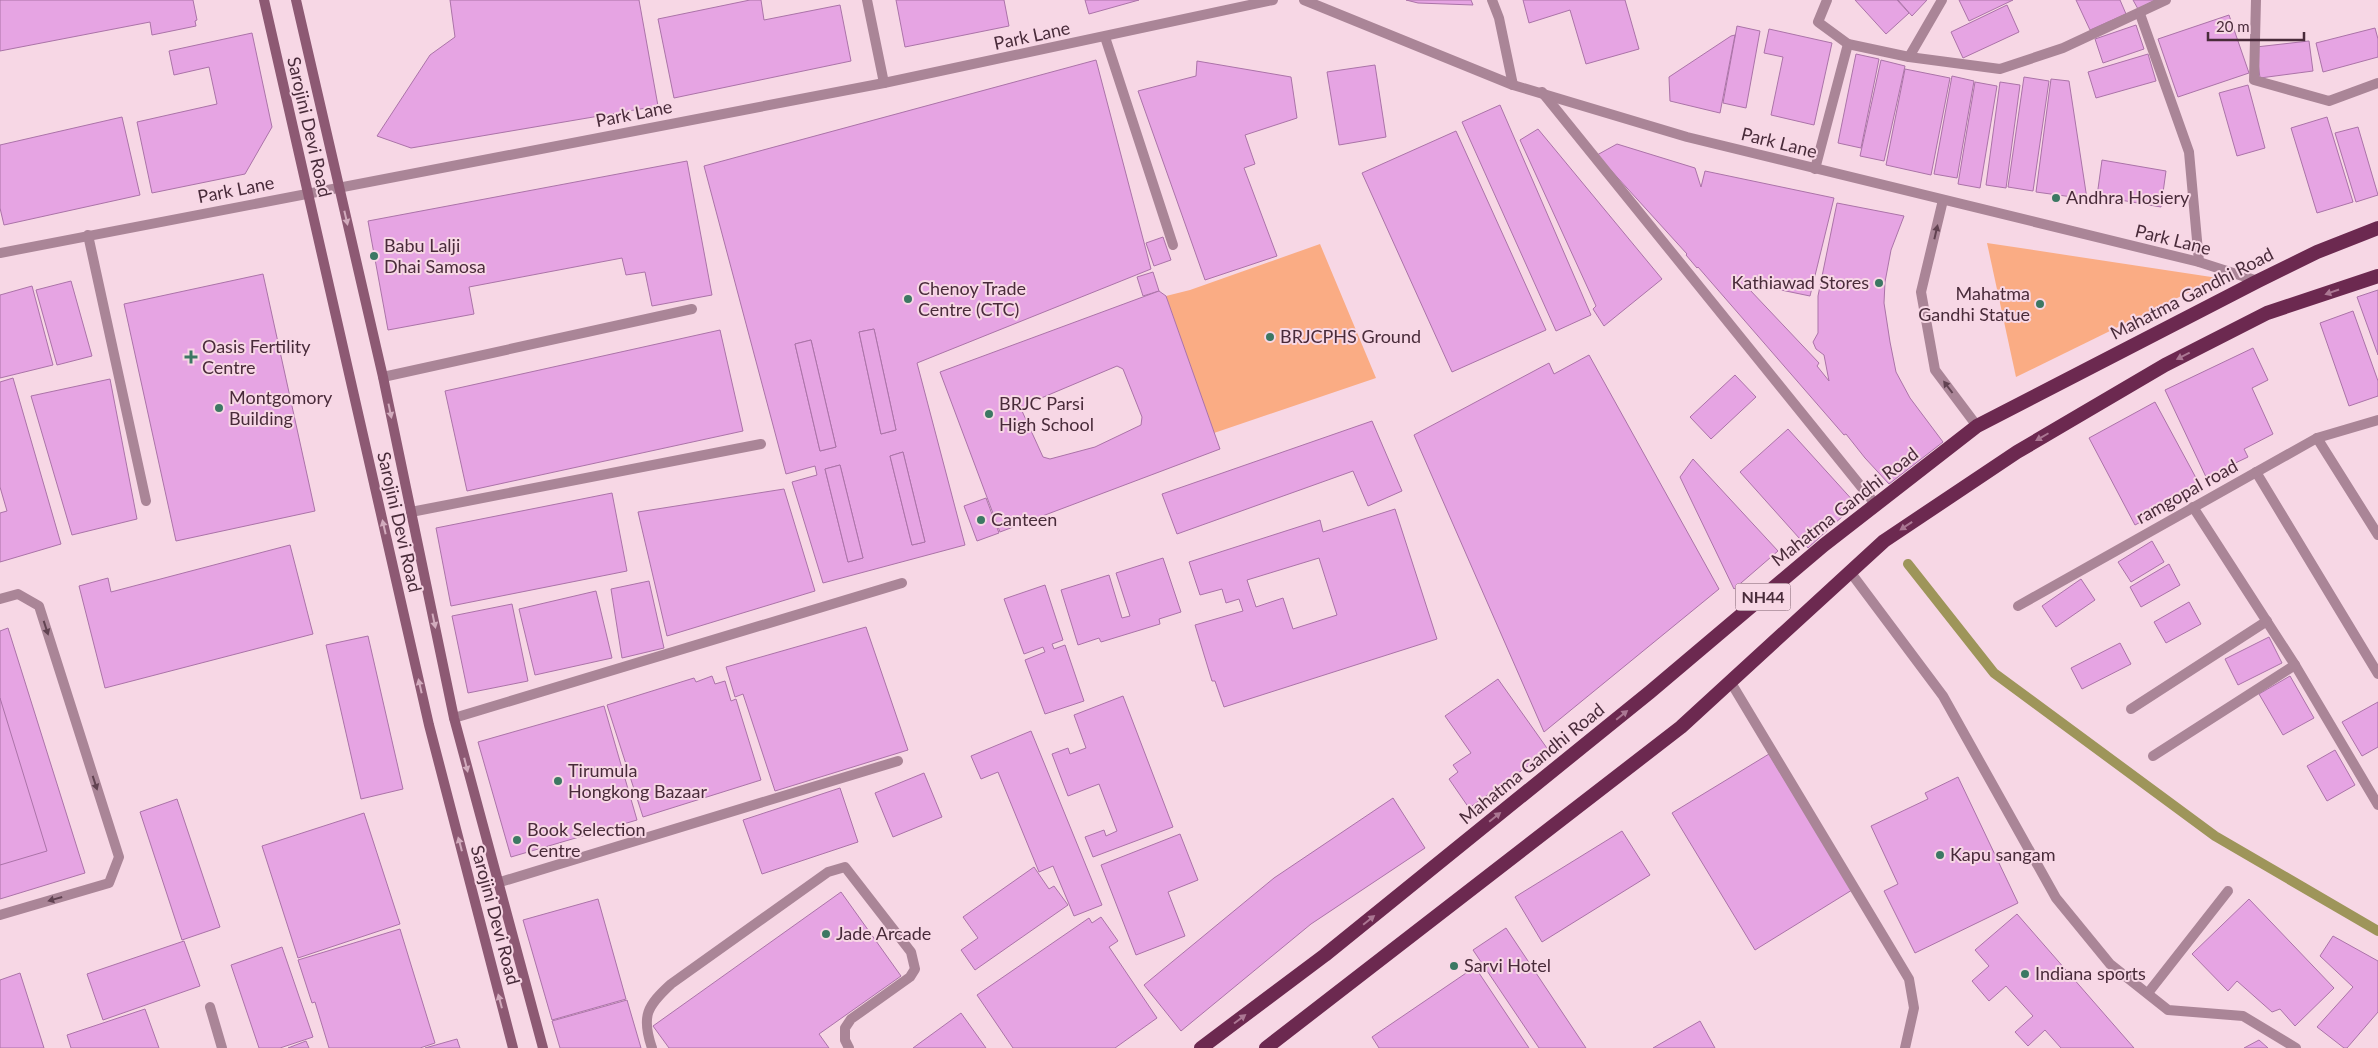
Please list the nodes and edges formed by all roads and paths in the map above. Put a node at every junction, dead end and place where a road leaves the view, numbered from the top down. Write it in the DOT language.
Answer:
graph roads {
  1 [pos="264,0"];
  2 [pos="296,0"];
  3 [pos="867,0"];
  4 [pos="1273,0"];
  5 [pos="1304,0"];
  6 [pos="1492,0"];
  7 [pos="1827,0"];
  8 [pos="1942,0"];
  9 [pos="2166,0"];
  10 [pos="2256,0"];
  11 [pos="2140,14"];
  12 [pos="1105,37"];
  13 [pos="1848,44"];
  14 [pos="1909,57"];
  15 [pos="884,83"];
  16 [pos="2378,83"];
  17 [pos="1513,84"];
  18 [pos="1542,92"];
  19 [pos="1815,169"];
  20 [pos="339,186"];
  21 [pos="308,192"];
  22 [pos="1943,200"];
  23 [pos="2378,228"];
  24 [pos="88,235"];
  25 [pos="1173,245"];
  26 [pos="0,253"];
  27 [pos="2199,262"];
  28 [pos="2378,276"];
  29 [pos="2258,281"];
  30 [pos="692,309"];
  31 [pos="383,377"];
  32 [pos="2378,420"];
  33 [pos="1978,426"];
  34 [pos="2317,438"];
  35 [pos="761,444"];
  36 [pos="2256,472"];
  37 [pos="146,501"];
  38 [pos="1876,505"];
  39 [pos="2194,507"];
  40 [pos="411,512"];
  41 [pos="2378,536"];
  42 [pos="1851,573"];
  43 [pos="902,583"];
  44 [pos="0,599"];
  45 [pos="2018,606"];
  46 [pos="2266,620"];
  47 [pos="2295,665"];
  48 [pos="2378,674"];
  49 [pos="1730,681"];
  50 [pos="2131,709"];
  51 [pos="454,718"];
  52 [pos="2154,756"];
  53 [pos="898,761"];
  54 [pos="2378,805"];
  55 [pos="497,883"];
  56 [pos="2228,891"];
  57 [pos="0,915"];
  58 [pos="2148,993"];
  59 [pos="210,1007"];
  60 [pos="222,1048"];
  61 [pos="513,1048"];
  62 [pos="543,1048"];
  63 [pos="652,1048"];
  64 [pos="849,1048"];
  65 [pos="1201,1048"];
  66 [pos="1266,1048"];
  67 [pos="1905,1048"];
  68 [pos="2296,1048"];
  1 -- 21 [label="main road, Sarojini Devi Road"];
  2 -- 20 [label="main road, Sarojini Devi Road"];
  3 -- 15 [label="street"];
  4 -- 12 [label="street, Park Lane"];
  5 -- 17 [label="street, Park Lane"];
  6 -- 17 [label="street"];
  7 -- 13 [label="street"];
  8 -- 14 [label="street"];
  9 -- 11 [label="street"];
  10 -- 16 [label="street"];
  11 -- 14 [label="street"];
  11 -- 27 [label="street"];
  12 -- 15 [label="street, Park Lane"];
  12 -- 25 [label="street"];
  13 -- 14 [label="street"];
  13 -- 19 [label="street"];
  15 -- 20 [label="street, Park Lane"];
  17 -- 18 [label="street, Park Lane"];
  18 -- 19 [label="street, Park Lane"];
  18 -- 38 [label="street"];
  19 -- 22 [label="street, Park Lane"];
  20 -- 21 [label="street, Park Lane"];
  20 -- 31 [label="main road, Sarojini Devi Road, one-way"];
  21 -- 24 [label="street, Park Lane"];
  61 -- 21 [label="main road, Sarojini Devi Road, one-way"];
  22 -- 27 [label="street, Park Lane"];
  33 -- 22 [label="street, one-way"];
  23 -- 29 [label="highway, Mahatma Gandhi Road / NH44"];
  24 -- 26 [label="street, Park Lane"];
  24 -- 37 [label="street"];
  27 -- 29 [label="street, Park Lane"];
  28 -- 42 [label="highway, NH44, one-way"];
  29 -- 33 [label="highway, Mahatma Gandhi Road / NH44"];
  30 -- 31 [label="street"];
  31 -- 40 [label="main road, Sarojini Devi Road, one-way"];
  32 -- 34 [label="street, ramgopal road"];
  33 -- 38 [label="highway, Mahatma Gandhi Road / NH44"];
  34 -- 36 [label="street, ramgopal road"];
  34 -- 41 [label="street"];
  35 -- 40 [label="street"];
  36 -- 39 [label="street, ramgopal road"];
  36 -- 48 [label="street"];
  65 -- 38 [label="highway, Mahatma Gandhi Road / NH44, one-way"];
  39 -- 45 [label="street, ramgopal road"];
  39 -- 46 [label="street"];
  40 -- 51 [label="main road, Sarojini Devi Road, one-way"];
  42 -- 49 [label="highway, NH44"];
  42 -- 58 [label="street"];
  43 -- 51 [label="street"];
  44 -- 57 [label="street, one-way"];
  46 -- 47 [label="street"];
  46 -- 50 [label="street"];
  47 -- 52 [label="street"];
  47 -- 54 [label="street"];
  49 -- 66 [label="highway, NH44"];
  49 -- 67 [label="street"];
  51 -- 55 [label="main road, Sarojini Devi Road, one-way"];
  53 -- 55 [label="street"];
  55 -- 62 [label="main road, Sarojini Devi Road"];
  56 -- 58 [label="street"];
  58 -- 68 [label="street"];
  59 -- 60 [label="street"];
  63 -- 64 [label="street"];
}
